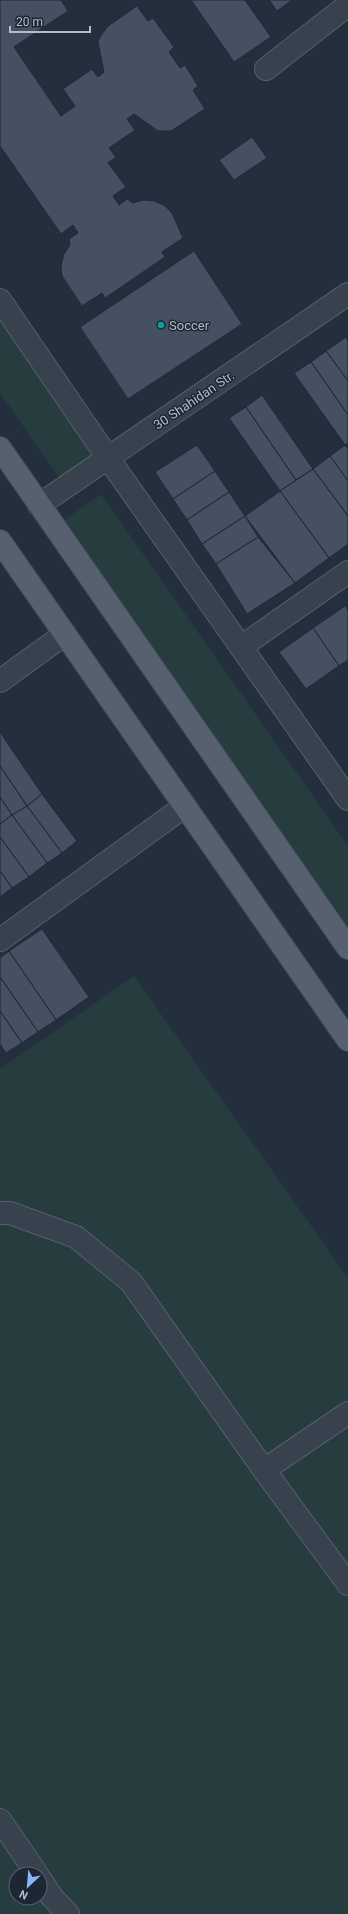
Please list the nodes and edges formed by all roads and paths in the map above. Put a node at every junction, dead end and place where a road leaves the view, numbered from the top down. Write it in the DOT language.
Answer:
graph roads {
  1 [pos="348,5"];
  2 [pos="266,70"];
  3 [pos="348,294"];
  4 [pos="0,300"];
  5 [pos="0,448"];
  6 [pos="108,458"];
  7 [pos="40,505"];
  8 [pos="0,541"];
  9 [pos="348,572"];
  10 [pos="65,634"];
  11 [pos="241,647"];
  12 [pos="0,681"];
  13 [pos="348,799"];
  14 [pos="185,806"];
  15 [pos="0,940"];
  16 [pos="348,948"];
  17 [pos="348,1040"];
  18 [pos="0,1213"];
  19 [pos="348,1413"];
  20 [pos="264,1470"];
  21 [pos="348,1584"];
  22 [pos="0,1820"];
  23 [pos="31,1866"];
  24 [pos="48,1891"];
  25 [pos="68,1914"];
  1 -- 2 [label="street"];
  3 -- 6 [label="street, 30 Shahidan Str."];
  4 -- 6 [label="street"];
  5 -- 7 [label="main road"];
  6 -- 7 [label="street, 30 Shahidan Str."];
  6 -- 11 [label="street"];
  7 -- 16 [label="main road"];
  8 -- 10 [label="main road"];
  9 -- 11 [label="street"];
  10 -- 12 [label="street"];
  10 -- 14 [label="main road"];
  11 -- 13 [label="street"];
  14 -- 15 [label="street"];
  14 -- 17 [label="main road"];
  18 -- 20 [label="street"];
  19 -- 20 [label="street"];
  20 -- 21 [label="street"];
  22 -- 23 [label="street"];
  24 -- 25 [label="street"];
}
